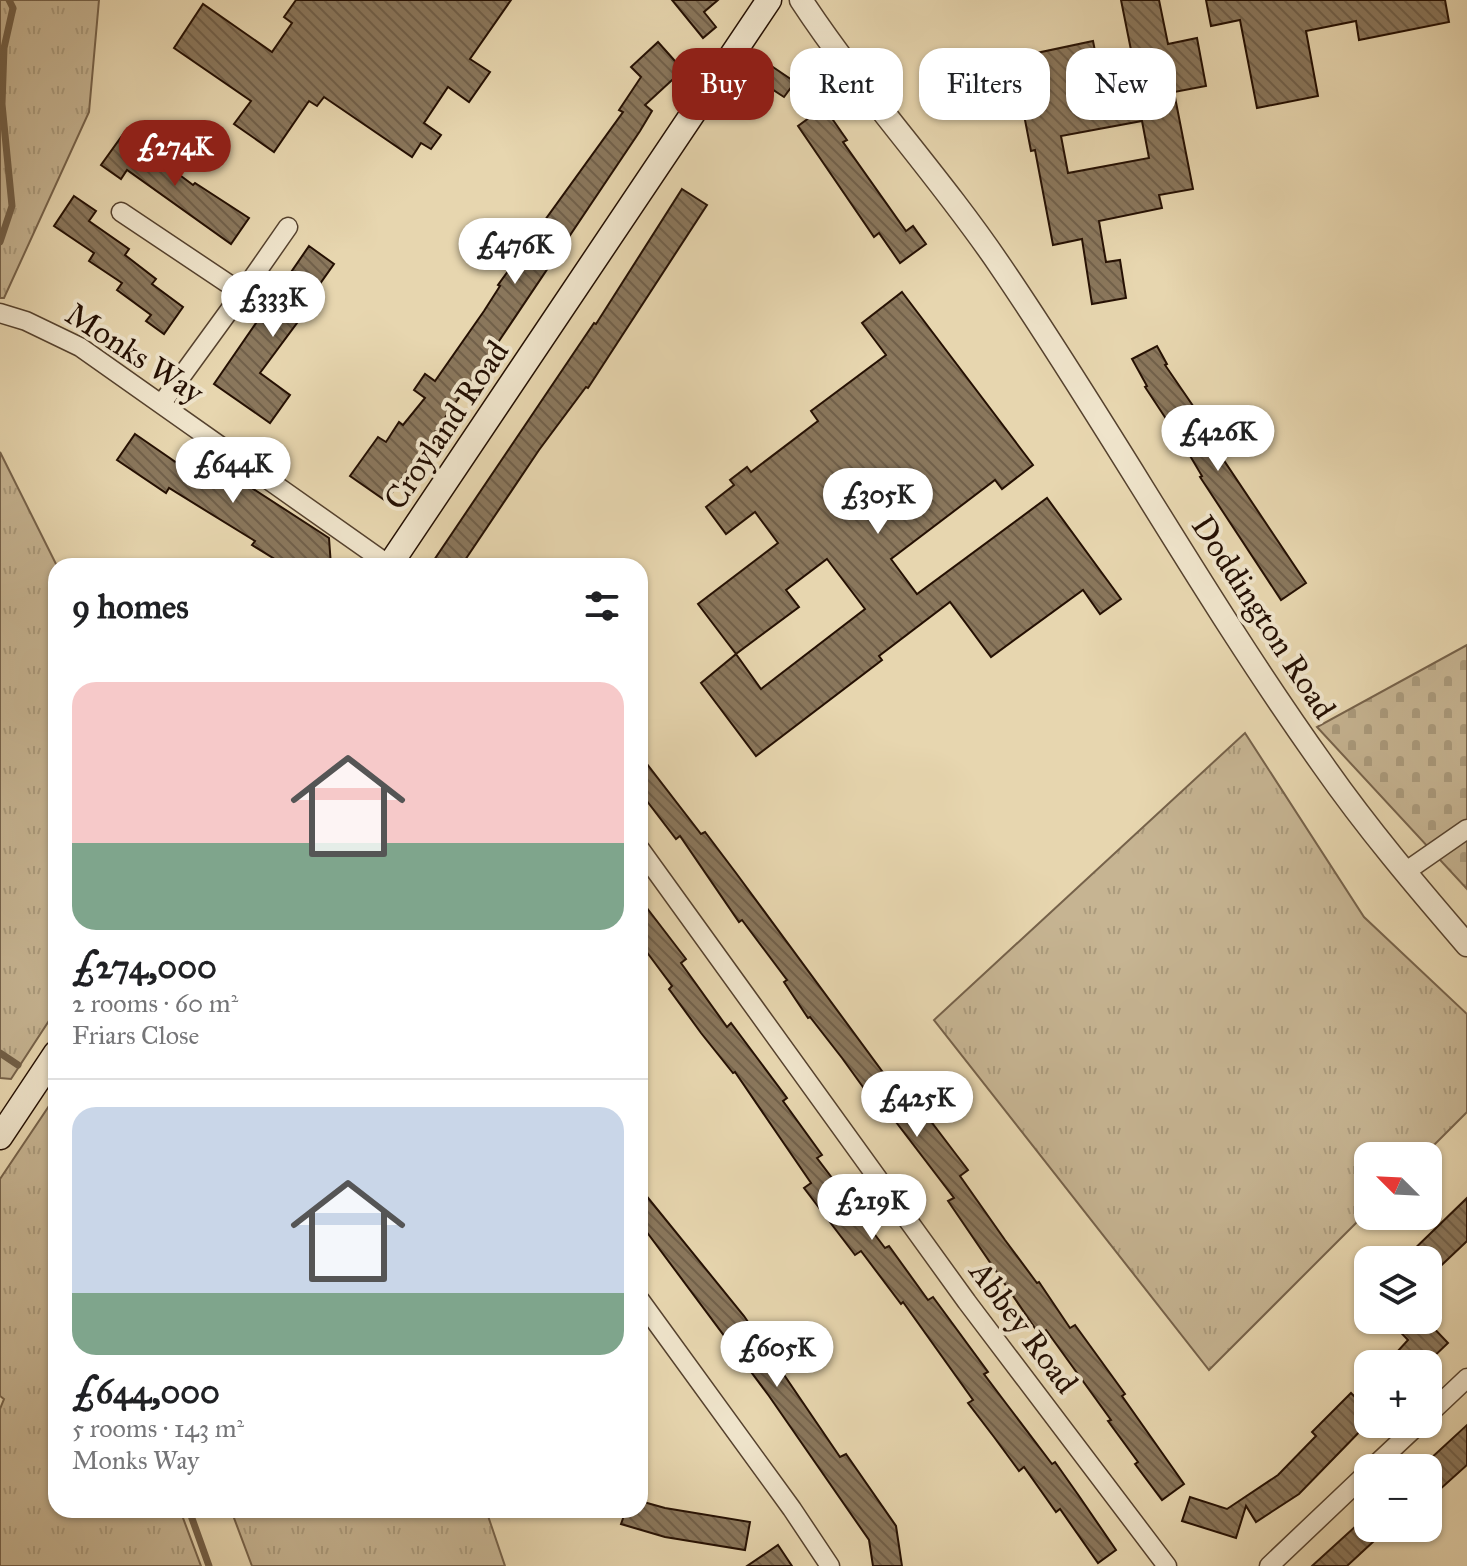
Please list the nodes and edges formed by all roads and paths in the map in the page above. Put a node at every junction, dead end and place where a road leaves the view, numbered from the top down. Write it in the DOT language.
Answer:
graph roads {
  1 [pos="769,0"];
  2 [pos="801,0"];
  3 [pos="121,212"];
  4 [pos="288,227"];
  5 [pos="242,293"];
  6 [pos="0,313"];
  7 [pos="162,403"];
  8 [pos="378,558"];
  9 [pos="394,558"];
  10 [pos="1467,829"];
  11 [pos="648,860"];
  12 [pos="1405,872"];
  13 [pos="1467,945"];
  14 [pos="48,1065"];
  15 [pos="0,1137"];
  16 [pos="648,1311"];
  17 [pos="1467,1378"];
  18 [pos="1442,1402"];
  19 [pos="1404,1438"];
  20 [pos="1387,1454"];
  21 [pos="1354,1485"];
  22 [pos="830,1566"];
  23 [pos="1167,1566"];
  24 [pos="1269,1566"];
  1 -- 9 [label="main road, Croyland Road"];
  2 -- 12 [label="street, Doddington Road"];
  3 -- 5 [label="street"];
  4 -- 5 [label="street"];
  5 -- 7 [label="street"];
  6 -- 7 [label="street, Monks Way"];
  7 -- 8 [label="street, Monks Way"];
  10 -- 12 [label="street"];
  11 -- 23 [label="street, Abbey Road"];
  12 -- 13 [label="street, Doddington Road"];
  14 -- 15 [label="main road"];
  16 -- 22 [label="street"];
  17 -- 18 [label="street"];
  19 -- 20 [label="street"];
  21 -- 24 [label="street"];
}
